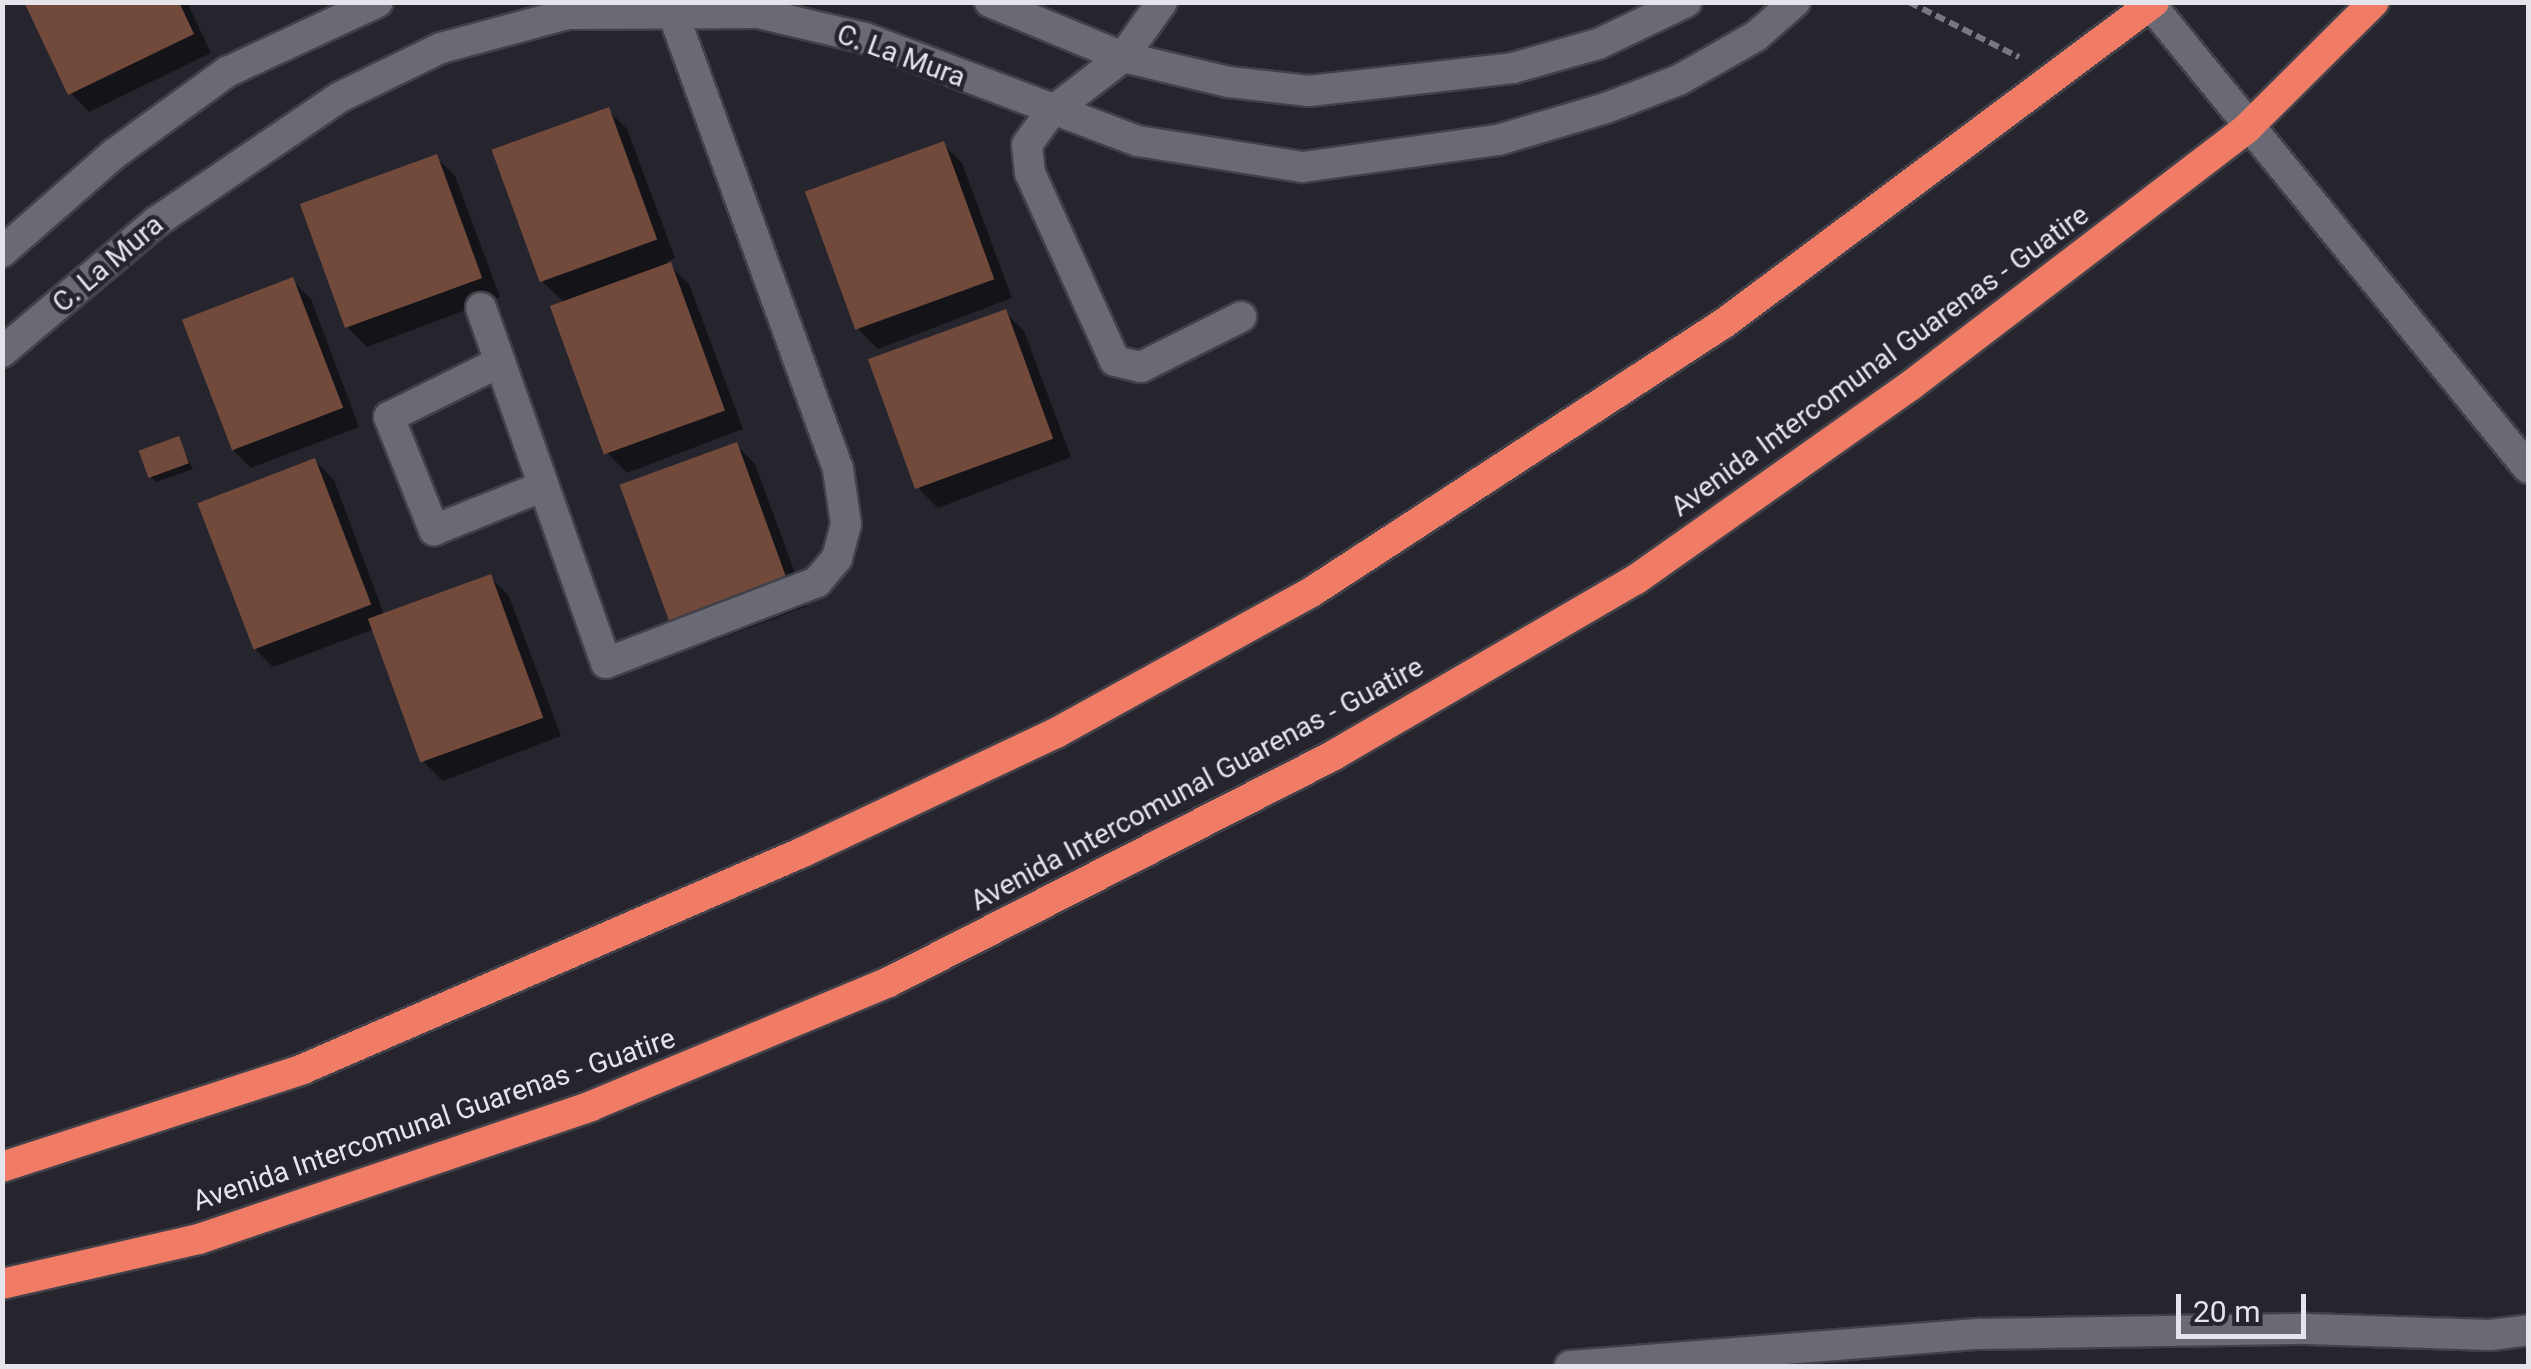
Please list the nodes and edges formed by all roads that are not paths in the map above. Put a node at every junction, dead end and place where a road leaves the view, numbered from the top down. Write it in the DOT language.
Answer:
graph roads {
  1 [pos="378,2"];
  2 [pos="990,2"];
  3 [pos="1162,2"];
  4 [pos="1686,2"];
  5 [pos="1795,2"];
  6 [pos="2374,2"];
  7 [pos="2152,4"];
  8 [pos="668,6"];
  9 [pos="1123,57"];
  10 [pos="1050,113"];
  11 [pos="2247,128"];
  12 [pos="2,252"];
  13 [pos="481,308"];
  14 [pos="1241,317"];
  15 [pos="2,352"];
  16 [pos="500,362"];
  17 [pos="2528,468"];
  18 [pos="544,486"];
  19 [pos="2,1166"];
  20 [pos="2,1284"];
  21 [pos="2528,1330"];
  22 [pos="1570,1366"];
  1 -- 12 [label="street"];
  2 -- 9 [label="street"];
  3 -- 9 [label="street"];
  4 -- 9 [label="street"];
  5 -- 10 [label="street, C. La Mura"];
  6 -- 11 [label="highway, Avenida Intercomunal Guarenas - Guatire"];
  7 -- 11 [label="street"];
  7 -- 19 [label="highway"];
  8 -- 10 [label="street, C. La Mura"];
  8 -- 15 [label="street, C. La Mura"];
  8 -- 18 [label="street"];
  9 -- 10 [label="street"];
  10 -- 14 [label="street"];
  11 -- 17 [label="street"];
  11 -- 20 [label="highway, Avenida Intercomunal Guarenas - Guatire"];
  13 -- 16 [label="street"];
  16 -- 18 [label="street"];
  16 -- 18 [label="street"];
  21 -- 22 [label="street"];
}
